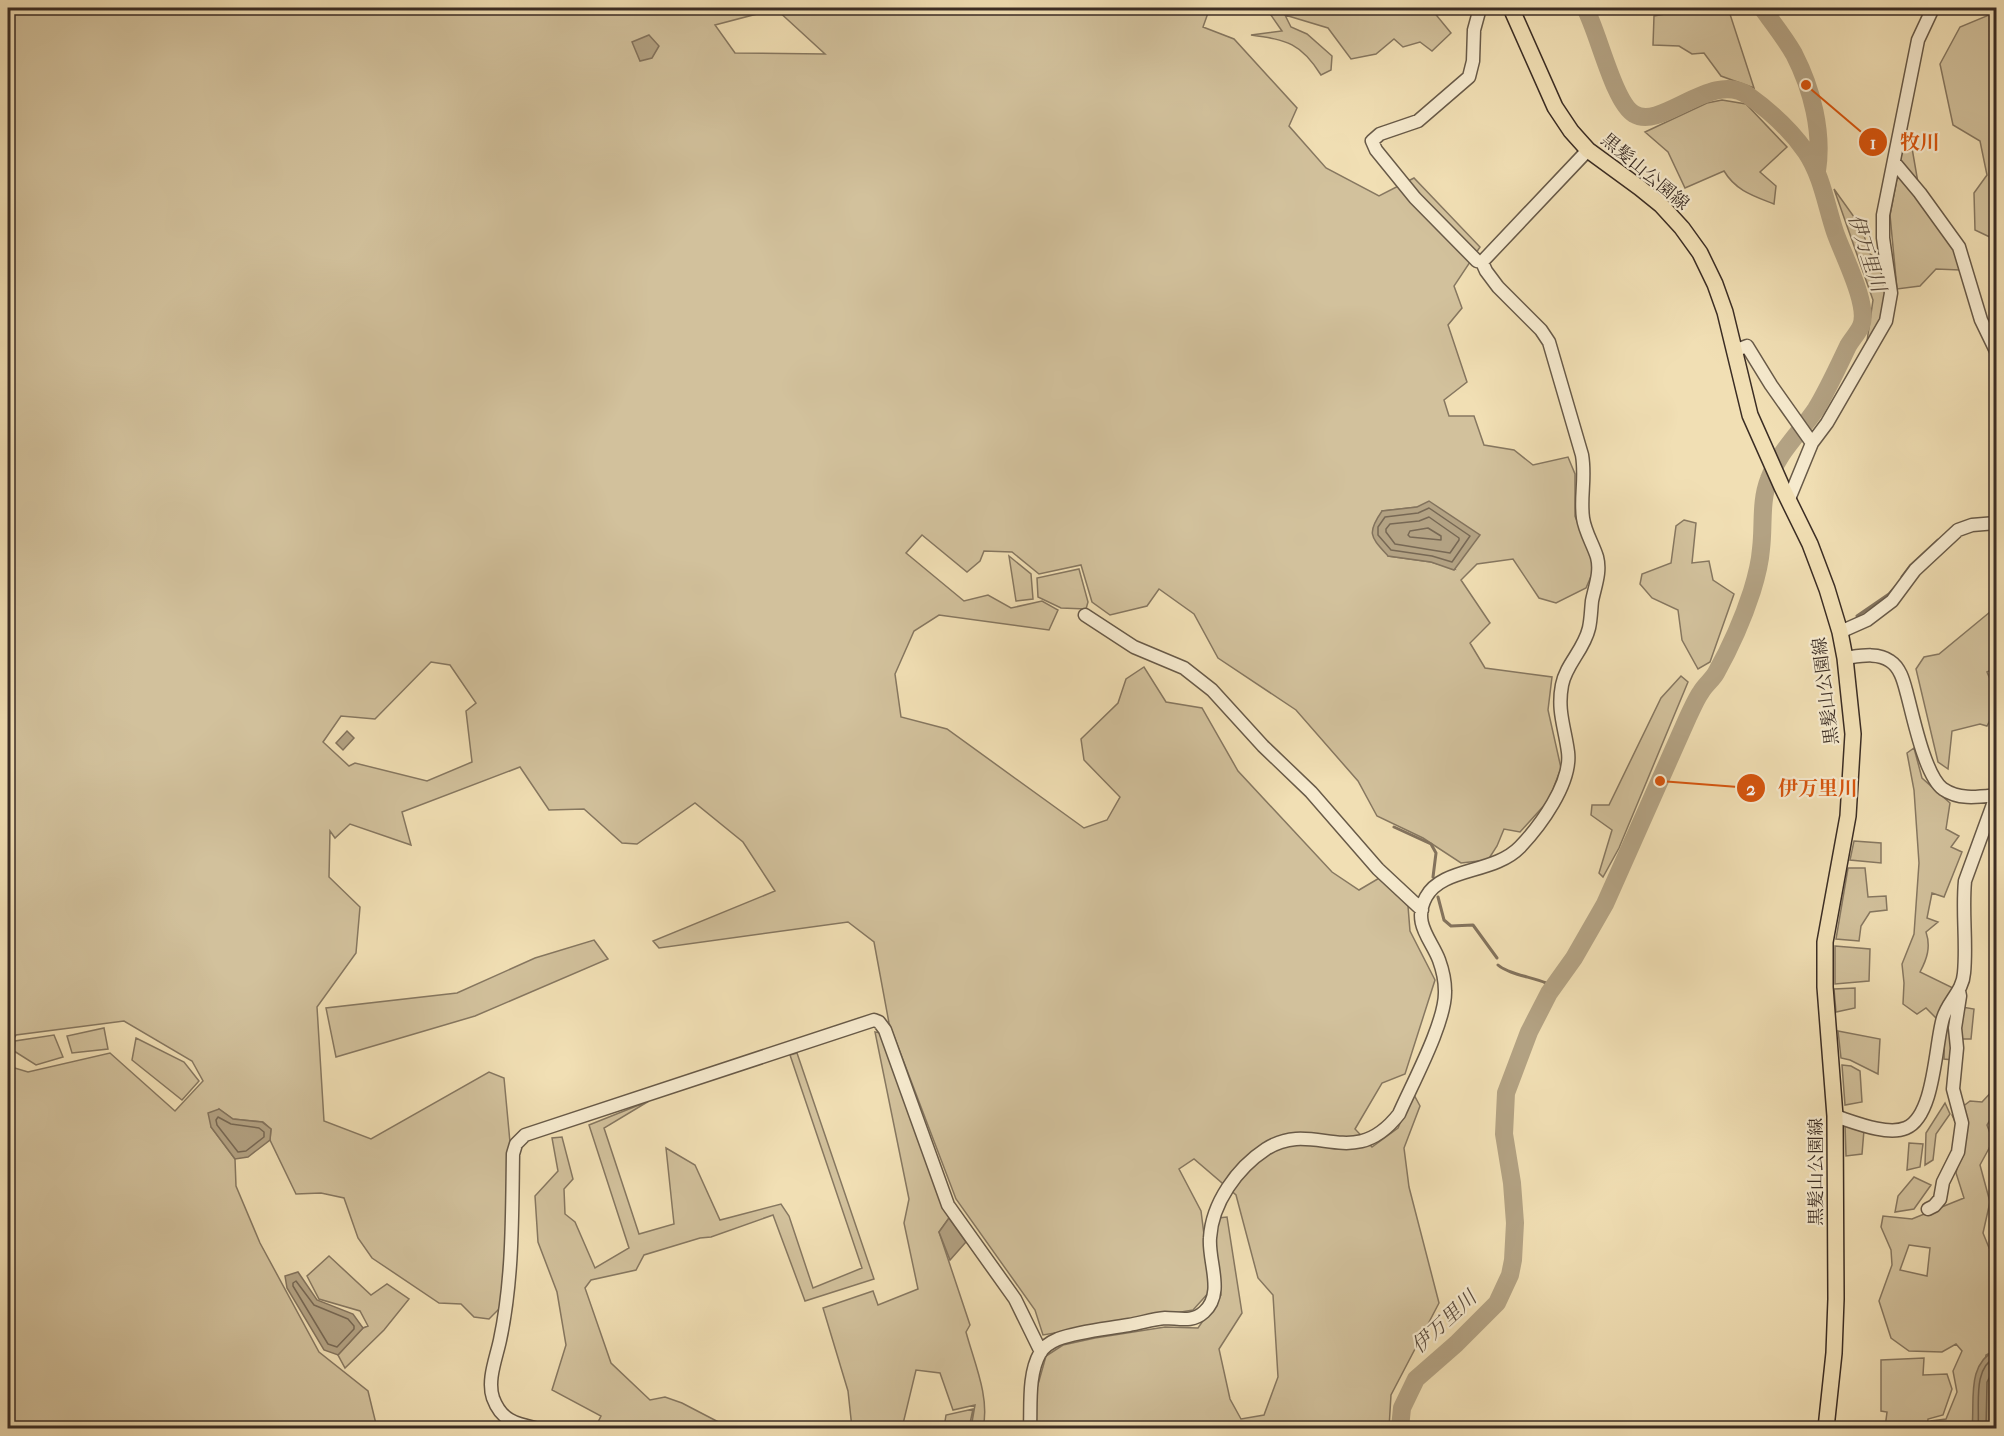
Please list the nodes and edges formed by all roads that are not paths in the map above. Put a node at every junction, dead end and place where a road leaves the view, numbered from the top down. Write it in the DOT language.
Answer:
graph roads {
  1 [pos="1480,8"];
  2 [pos="1511,8"];
  3 [pos="1933,8"];
  4 [pos="1588,150"];
  5 [pos="1894,162"];
  6 [pos="1482,262"];
  7 [pos="1734,351"];
  8 [pos="1996,351"];
  9 [pos="1810,440"];
  10 [pos="1785,493"];
  11 [pos="1996,523"];
  12 [pos="1085,615"];
  13 [pos="1839,632"];
  14 [pos="1845,658"];
  15 [pos="1996,796"];
  16 [pos="1422,910"];
  17 [pos="1959,992"];
  18 [pos="1835,1116"];
  19 [pos="1928,1209"];
  20 [pos="1041,1352"];
  21 [pos="535,1428"];
  22 [pos="1029,1428"];
  23 [pos="1826,1428"];
  1 -- 6 [label="street"];
  2 -- 4 [label="main road, 黒髪山公園線"];
  3 -- 5 [label="street"];
  4 -- 6 [label="street"];
  4 -- 7 [label="main road, 黒髪山公園線"];
  5 -- 8 [label="street"];
  5 -- 9 [label="street"];
  6 -- 16 [label="street"];
  7 -- 9 [label="street"];
  7 -- 10 [label="main road, 黒髪山公園線"];
  9 -- 10 [label="street"];
  10 -- 13 [label="main road, 黒髪山公園線"];
  11 -- 13 [label="street"];
  12 -- 16 [label="street"];
  13 -- 14 [label="main road, 黒髪山公園線"];
  14 -- 15 [label="street"];
  14 -- 18 [label="main road, 黒髪山公園線"];
  15 -- 17 [label="street"];
  16 -- 20 [label="street"];
  17 -- 18 [label="street"];
  17 -- 19 [label="street"];
  18 -- 23 [label="main road, 黒髪山公園線"];
  20 -- 21 [label="street"];
  20 -- 22 [label="street"];
}
